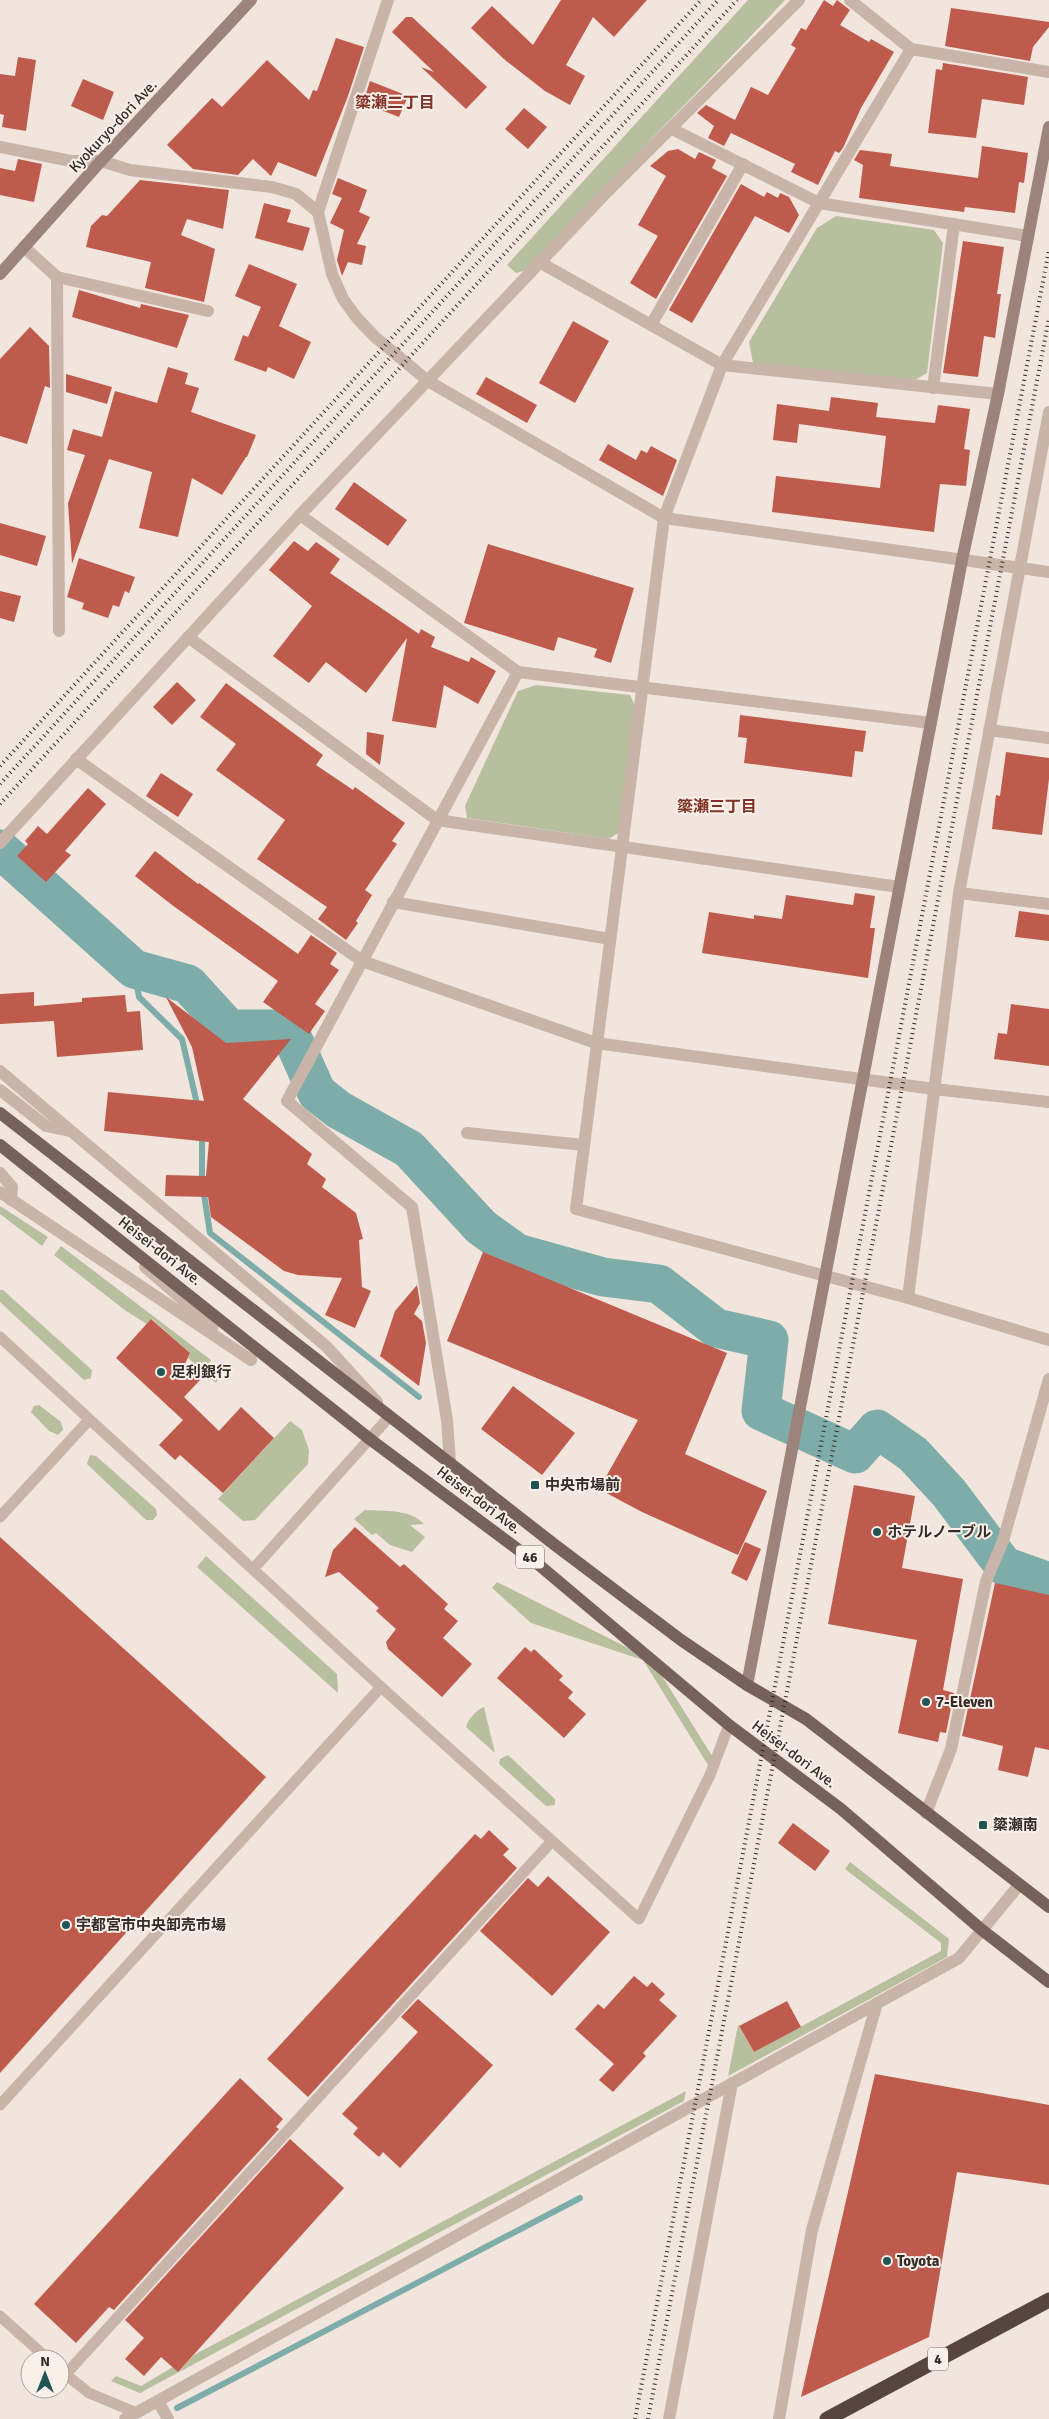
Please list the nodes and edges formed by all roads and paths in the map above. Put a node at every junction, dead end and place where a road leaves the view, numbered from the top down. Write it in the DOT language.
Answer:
graph roads {
  1 [pos="251,0"];
  2 [pos="388,0"];
  3 [pos="799,0"];
  4 [pos="850,0"];
  5 [pos="911,49"];
  6 [pos="1049,72"];
  7 [pos="1049,127"];
  8 [pos="672,128"];
  9 [pos="0,147"];
  10 [pos="101,161"];
  11 [pos="743,164"];
  12 [pos="819,203"];
  13 [pos="318,212"];
  14 [pos="954,224"];
  15 [pos="1028,236"];
  16 [pos="24,247"];
  17 [pos="541,264"];
  18 [pos="0,274"];
  19 [pos="57,277"];
  20 [pos="208,311"];
  21 [pos="650,325"];
  22 [pos="722,365"];
  23 [pos="428,381"];
  24 [pos="933,388"];
  25 [pos="998,394"];
  26 [pos="1049,412"];
  27 [pos="300,515"];
  28 [pos="664,518"];
  29 [pos="962,560"];
  30 [pos="1018,568"];
  31 [pos="1049,572"];
  32 [pos="59,631"];
  33 [pos="188,637"];
  34 [pos="518,672"];
  35 [pos="642,687"];
  36 [pos="931,723"];
  37 [pos="989,730"];
  38 [pos="1049,738"];
  39 [pos="76,759"];
  40 [pos="438,820"];
  41 [pos="0,843"];
  42 [pos="622,846"];
  43 [pos="899,887"];
  44 [pos="959,893"];
  45 [pos="393,902"];
  46 [pos="1049,904"];
  47 [pos="610,939"];
  48 [pos="362,961"];
  49 [pos="596,1043"];
  50 [pos="0,1071"];
  51 [pos="862,1079"];
  52 [pos="934,1089"];
  53 [pos="0,1090"];
  54 [pos="1049,1102"];
  55 [pos="0,1113"];
  56 [pos="72,1132"];
  57 [pos="467,1133"];
  58 [pos="584,1144"];
  59 [pos="0,1145"];
  60 [pos="0,1173"];
  61 [pos="41,1177"];
  62 [pos="0,1192"];
  63 [pos="11,1200"];
  64 [pos="825,1276"];
  65 [pos="908,1298"];
  66 [pos="0,1337"];
  67 [pos="1049,1340"];
  68 [pos="1049,1379"];
  69 [pos="390,1416"];
  70 [pos="89,1420"];
  71 [pos="371,1440"];
  72 [pos="450,1462"];
  73 [pos="0,1517"];
  74 [pos="254,1568"];
  75 [pos="747,1685"];
  76 [pos="381,1687"];
  77 [pos="730,1725"];
  78 [pos="926,1813"];
  79 [pos="552,1842"];
  80 [pos="1019,1885"];
  81 [pos="1049,1907"];
  82 [pos="982,1930"];
  83 [pos="1049,1982"];
  84 [pos="878,2003"];
  85 [pos="732,2083"];
  86 [pos="0,2105"];
  87 [pos="1049,2300"];
  88 [pos="0,2316"];
  89 [pos="37,2349"];
  90 [pos="70,2363"];
  91 [pos="70,2378"];
  92 [pos="158,2401"];
  93 [pos="137,2413"];
  94 [pos="125,2419"];
  95 [pos="168,2419"];
  96 [pos="668,2419"];
  97 [pos="779,2419"];
  98 [pos="827,2419"];
  1 -- 10 [label="street, Kyokuryo-dori Ave."];
  2 -- 13 [label="street"];
  3 -- 8 [label="street"];
  4 -- 5 [label="street"];
  5 -- 6 [label="street"];
  5 -- 12 [label="street"];
  7 -- 15 [label="street"];
  8 -- 11 [label="street"];
  8 -- 17 [label="street"];
  9 -- 10 [label="street"];
  10 -- 13 [label="street"];
  10 -- 16 [label="street, Kyokuryo-dori Ave."];
  11 -- 12 [label="street"];
  11 -- 21 [label="street"];
  12 -- 14 [label="street"];
  12 -- 22 [label="street"];
  13 -- 23 [label="street"];
  14 -- 15 [label="street"];
  14 -- 24 [label="street"];
  15 -- 25 [label="street"];
  16 -- 18 [label="street, Kyokuryo-dori Ave."];
  16 -- 19 [label="street"];
  17 -- 21 [label="street"];
  17 -- 23 [label="street"];
  19 -- 20 [label="street"];
  19 -- 32 [label="street"];
  21 -- 22 [label="street"];
  22 -- 24 [label="street"];
  22 -- 28 [label="street"];
  23 -- 27 [label="street"];
  23 -- 28 [label="street"];
  24 -- 25 [label="street"];
  25 -- 29 [label="street"];
  26 -- 30 [label="street"];
  27 -- 33 [label="street"];
  27 -- 34 [label="street"];
  28 -- 29 [label="street"];
  28 -- 35 [label="street"];
  29 -- 30 [label="street"];
  29 -- 36 [label="street"];
  30 -- 31 [label="street"];
  30 -- 37 [label="street"];
  33 -- 39 [label="street"];
  33 -- 40 [label="street"];
  34 -- 35 [label="street"];
  34 -- 40 [label="street"];
  35 -- 36 [label="street"];
  35 -- 42 [label="street"];
  36 -- 43 [label="street"];
  37 -- 38 [label="street"];
  37 -- 44 [label="street"];
  39 -- 41 [label="street"];
  39 -- 48 [label="street"];
  40 -- 42 [label="street"];
  40 -- 45 [label="street"];
  42 -- 43 [label="street"];
  42 -- 47 [label="street"];
  43 -- 51 [label="street"];
  44 -- 46 [label="street"];
  44 -- 52 [label="street"];
  45 -- 47 [label="street"];
  45 -- 48 [label="street"];
  47 -- 49 [label="street"];
  48 -- 49 [label="street"];
  48 -- 72 [label="street"];
  49 -- 51 [label="street"];
  49 -- 58 [label="street"];
  50 -- 56 [label="street"];
  51 -- 52 [label="street"];
  51 -- 64 [label="street"];
  52 -- 54 [label="street"];
  52 -- 65 [label="street"];
  53 -- 56 [label="street"];
  55 -- 69 [label="main road, Heisei-dori Ave. / 46"];
  56 -- 69 [label="street"];
  57 -- 58 [label="street"];
  58 -- 64 [label="street"];
  59 -- 61 [label="main road, Heisei-dori Ave. / 46"];
  60 -- 63 [label="street"];
  61 -- 63 [label="street"];
  61 -- 71 [label="main road, Heisei-dori Ave. / 46"];
  62 -- 63 [label="street"];
  64 -- 65 [label="street"];
  64 -- 75 [label="street"];
  65 -- 67 [label="street"];
  66 -- 70 [label="lane"];
  68 -- 78 [label="street"];
  69 -- 71 [label="lane"];
  69 -- 72 [label="main road, Heisei-dori Ave. / 46"];
  70 -- 73 [label="lane"];
  70 -- 74 [label="lane"];
  71 -- 74 [label="lane"];
  71 -- 77 [label="main road, Heisei-dori Ave. / 46"];
  72 -- 75 [label="main road, Heisei-dori Ave. / 46"];
  74 -- 76 [label="lane"];
  75 -- 78 [label="main road, Heisei-dori Ave. / 46"];
  76 -- 79 [label="lane"];
  76 -- 86 [label="lane"];
  77 -- 79 [label="lane"];
  77 -- 82 [label="main road, Heisei-dori Ave. / 46"];
  78 -- 80 [label="main road, Heisei-dori Ave. / 46"];
  79 -- 90 [label="lane"];
  80 -- 81 [label="main road, Heisei-dori Ave. / 46"];
  80 -- 82 [label="street"];
  82 -- 83 [label="main road, Heisei-dori Ave. / 46"];
  82 -- 84 [label="street"];
  84 -- 85 [label="street"];
  84 -- 97 [label="street"];
  85 -- 92 [label="street"];
  85 -- 96 [label="street"];
  87 -- 98 [label="highway, 4"];
  88 -- 89 [label="lane"];
  91 -- 93 [label="lane"];
  92 -- 93 [label="street"];
  92 -- 95 [label="street"];
  93 -- 94 [label="street"];
}
